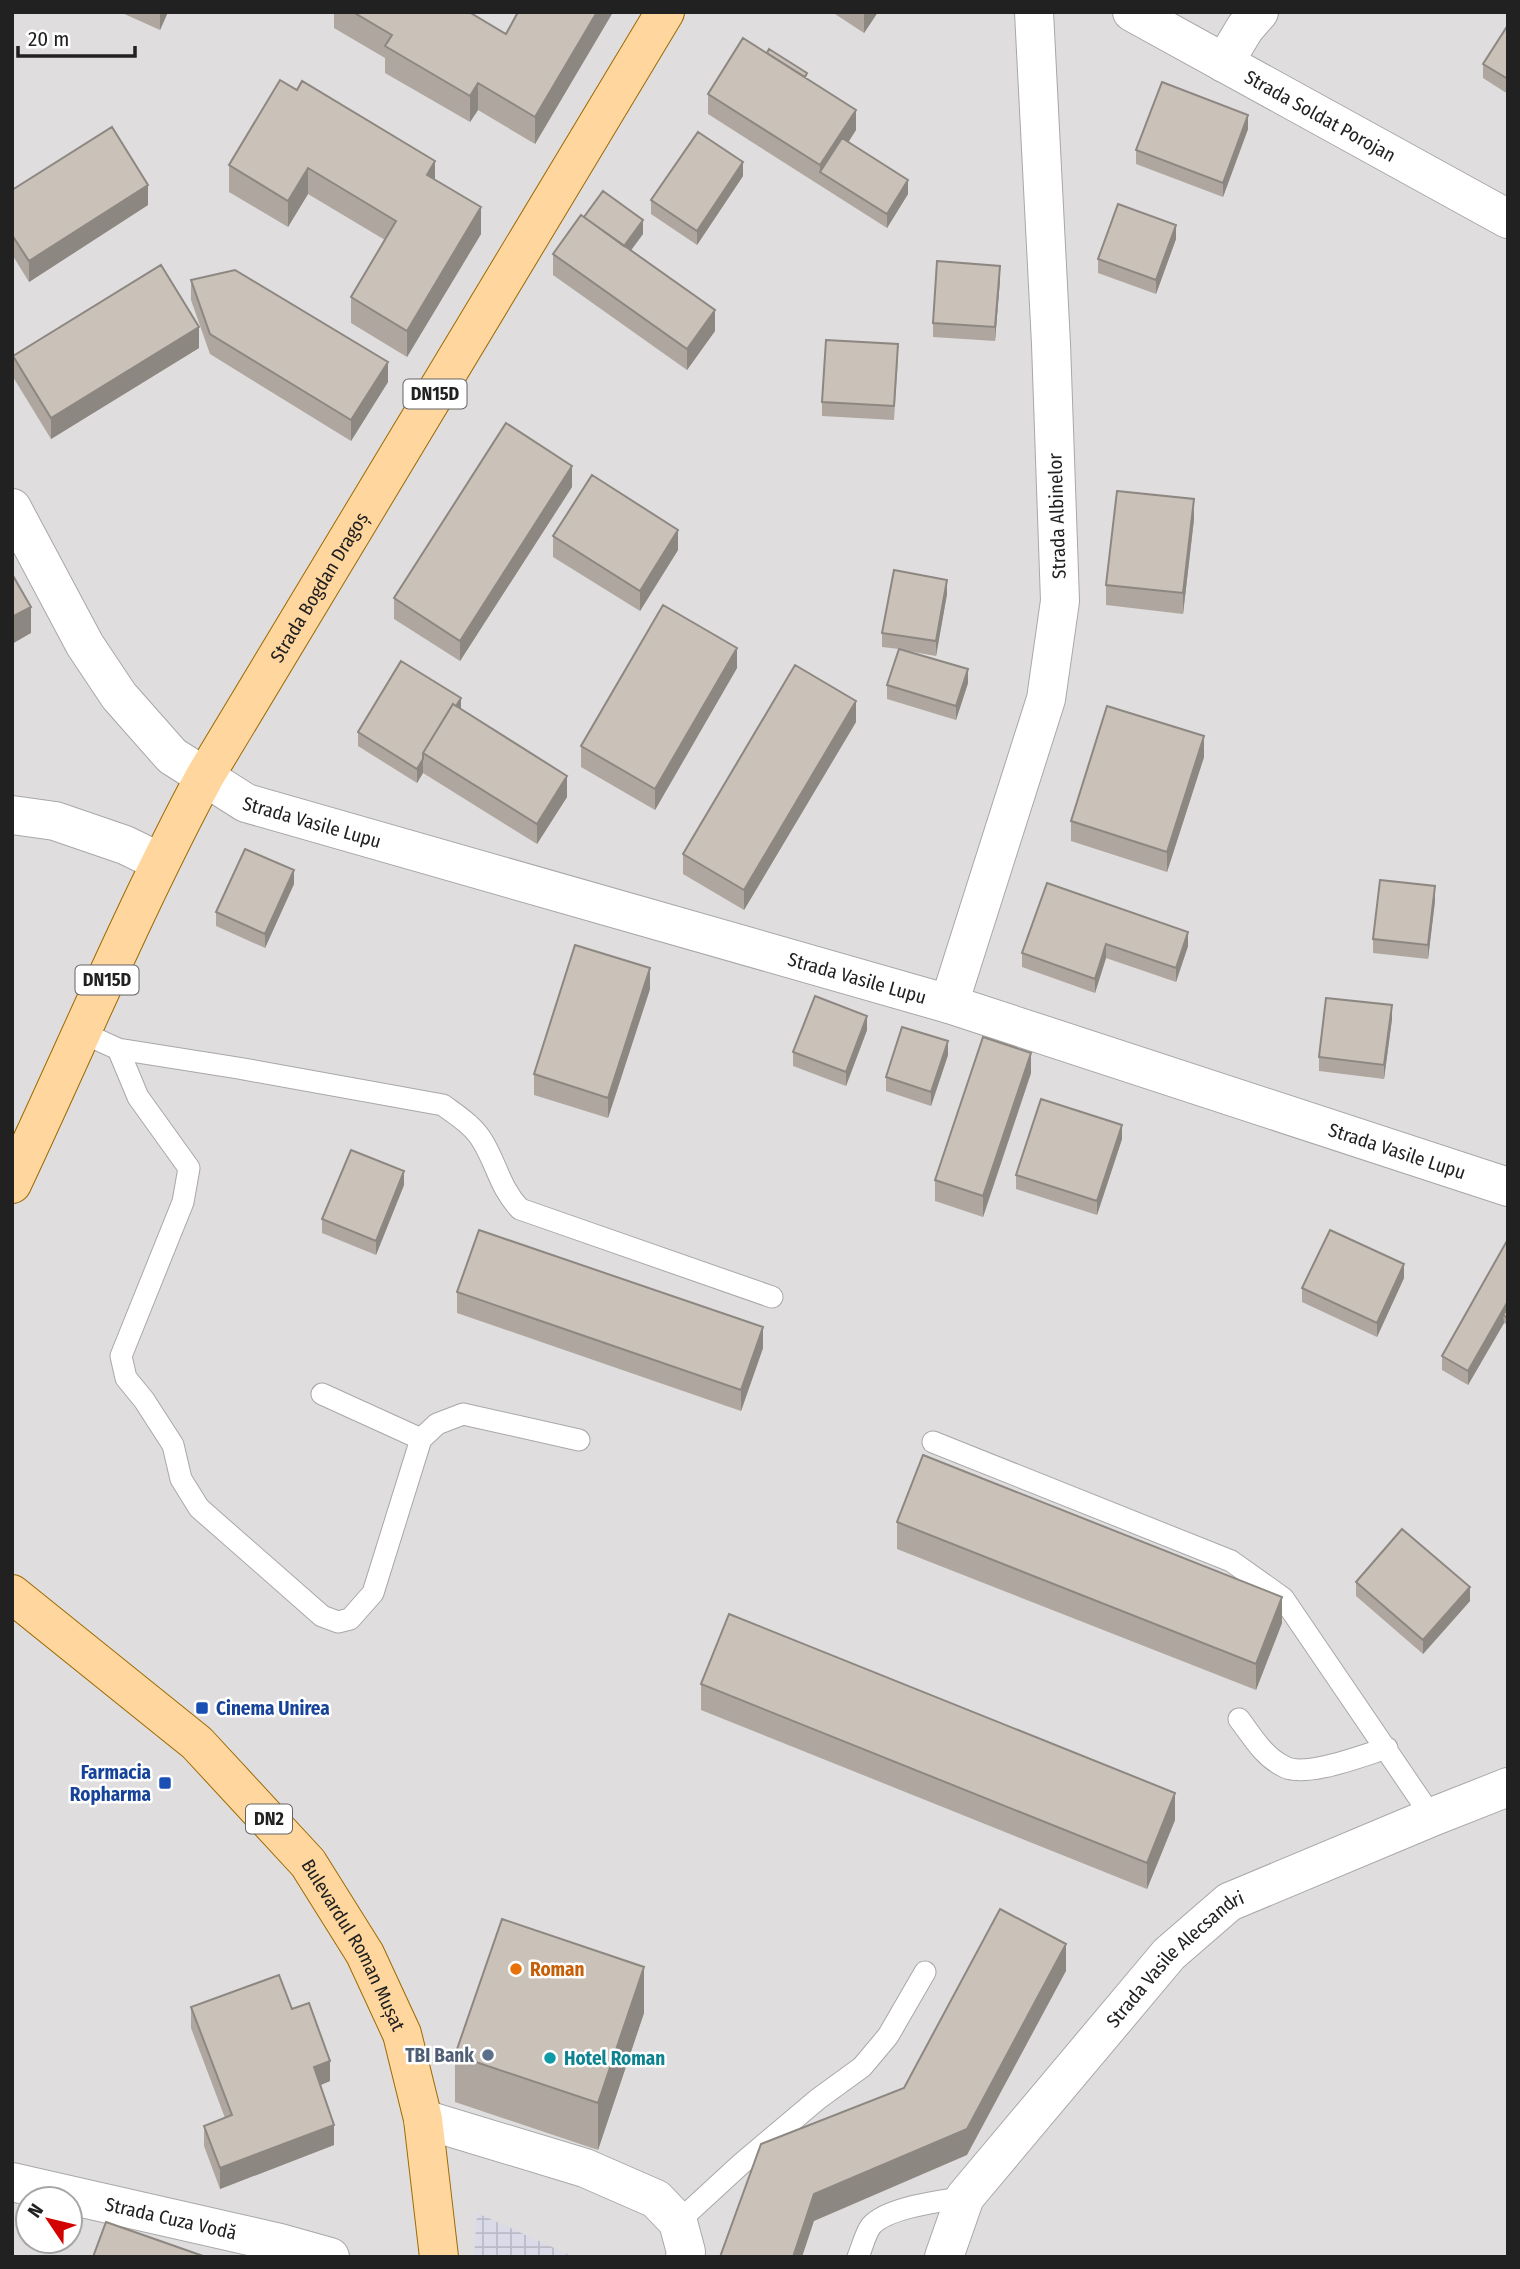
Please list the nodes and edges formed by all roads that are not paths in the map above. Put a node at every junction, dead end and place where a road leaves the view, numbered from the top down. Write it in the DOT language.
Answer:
graph roads {
  1 [pos="665,12"];
  2 [pos="1034,12"];
  3 [pos="1132,12"];
  4 [pos="1259,12"];
  5 [pos="1224,63"];
  6 [pos="1508,219"];
  7 [pos="12,508"];
  8 [pos="205,776"];
  9 [pos="12,815"];
  10 [pos="160,862"];
  11 [pos="949,1004"];
  12 [pos="83,1033"];
  13 [pos="118,1049"];
  14 [pos="12,1184"];
  15 [pos="1508,1187"];
  16 [pos="772,1297"];
  17 [pos="322,1394"];
  18 [pos="421,1439"];
  19 [pos="579,1440"];
  20 [pos="933,1442"];
  21 [pos="12,1594"];
  22 [pos="1240,1718"];
  23 [pos="1387,1748"];
  24 [pos="1508,1787"];
  25 [pos="1432,1817"];
  26 [pos="925,1972"];
  27 [pos="423,2119"];
  28 [pos="12,2182"];
  29 [pos="965,2197"];
  30 [pos="682,2239"];
  31 [pos="330,2257"];
  32 [pos="439,2257"];
  33 [pos="859,2257"];
  34 [pos="944,2257"];
  1 -- 8 [label="main road, Strada Bogdan Dragoș / DN15D"];
  2 -- 11 [label="street, Strada Albinelor"];
  3 -- 5 [label="street, Strada Soldat Porojan"];
  4 -- 5 [label="street"];
  5 -- 6 [label="street, Strada Soldat Porojan"];
  7 -- 8 [label="street, Strada Vasile Lupu"];
  8 -- 10 [label="main road, Strada Bogdan Dragoș / DN15D"];
  8 -- 11 [label="street, Strada Vasile Lupu"];
  9 -- 10 [label="street"];
  10 -- 12 [label="main road, Strada Bogdan Dragoș / DN15D"];
  11 -- 15 [label="street, Strada Vasile Lupu"];
  12 -- 13 [label="lane"];
  12 -- 14 [label="main road, Strada Bogdan Dragoș / DN15D"];
  13 -- 16 [label="lane"];
  13 -- 18 [label="lane"];
  17 -- 18 [label="lane"];
  18 -- 19 [label="lane"];
  20 -- 23 [label="lane"];
  21 -- 27 [label="main road, Bulevardul Roman Mușat / DN2"];
  22 -- 23 [label="lane"];
  23 -- 25 [label="lane"];
  24 -- 25 [label="street, Strada Vasile Alecsandri"];
  25 -- 29 [label="street, Strada Vasile Alecsandri"];
  26 -- 30 [label="lane"];
  27 -- 30 [label="street"];
  27 -- 32 [label="main road, Bulevardul Roman Mușat / DN2"];
  28 -- 31 [label="street, Strada Cuza Vodă"];
  29 -- 33 [label="lane"];
  29 -- 34 [label="street, Strada Vasile Alecsandri"];
}
